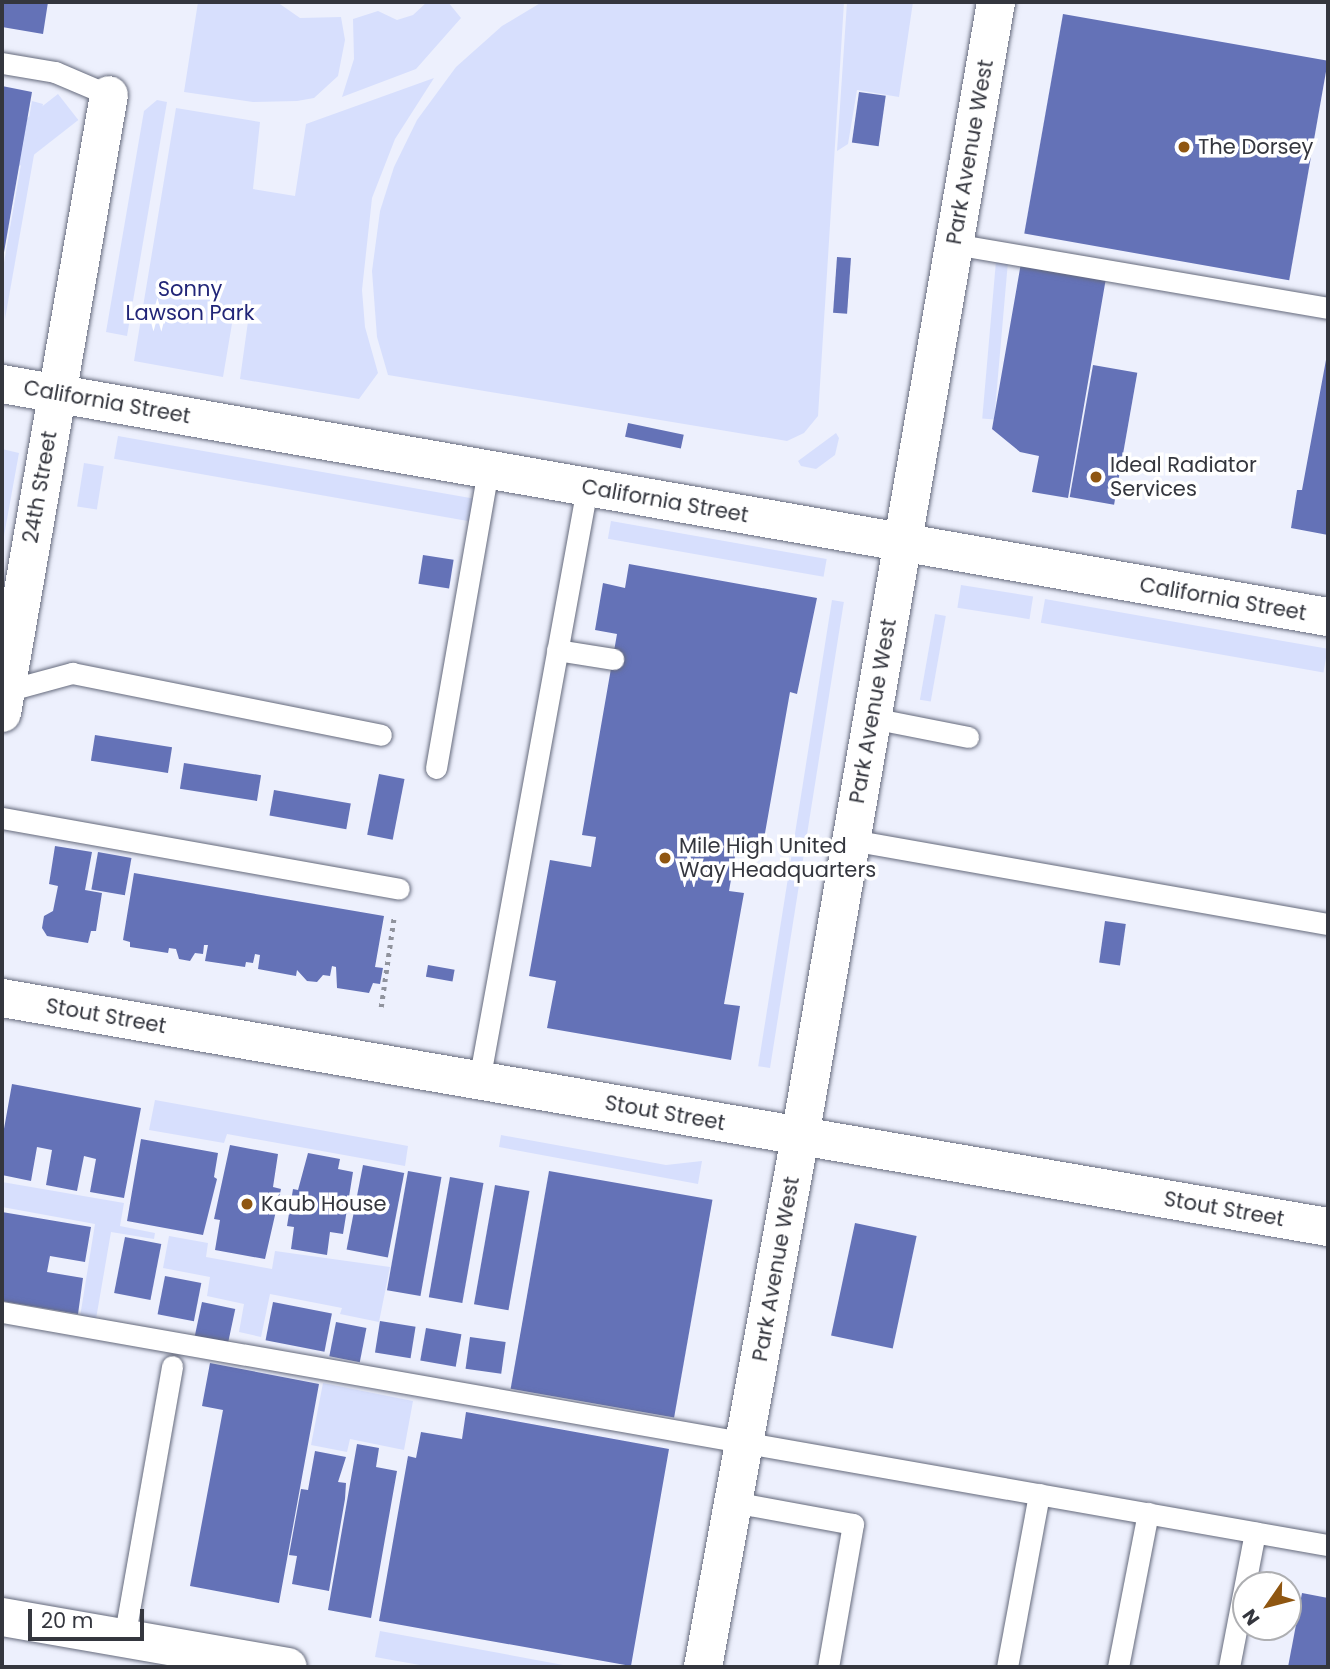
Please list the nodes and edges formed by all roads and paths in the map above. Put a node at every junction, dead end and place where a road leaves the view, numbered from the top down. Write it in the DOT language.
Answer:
graph roads {
  1 [pos="996,2"];
  2 [pos="2,63"];
  3 [pos="108,95"];
  4 [pos="954,244"];
  5 [pos="1328,308"];
  6 [pos="2,384"];
  7 [pos="56,393"];
  8 [pos="488,470"];
  9 [pos="587,488"];
  10 [pos="902,543"];
  11 [pos="1328,617"];
  12 [pos="557,650"];
  13 [pos="613,659"];
  14 [pos="3,699"];
  15 [pos="872,718"];
  16 [pos="382,735"];
  17 [pos="968,737"];
  18 [pos="436,768"];
  19 [pos="2,818"];
  20 [pos="851,840"];
  21 [pos="399,889"];
  22 [pos="381,912"];
  23 [pos="1328,924"];
  24 [pos="2,998"];
  25 [pos="381,1007"];
  26 [pos="479,1081"];
  27 [pos="800,1137"];
  28 [pos="1328,1227"];
  29 [pos="2,1312"];
  30 [pos="172,1366"];
  31 [pos="744,1442"];
  32 [pos="1039,1494"];
  33 [pos="733,1502"];
  34 [pos="1148,1513"];
  35 [pos="1255,1532"];
  36 [pos="1328,1545"];
  37 [pos="2,1617"];
  38 [pos="124,1639"];
  39 [pos="288,1667"];
  40 [pos="703,1667"];
  41 [pos="828,1667"];
  42 [pos="1007,1667"];
  43 [pos="1118,1667"];
  44 [pos="1229,1667"];
  1 -- 4 [label="main road, Park Avenue West"];
  2 -- 3 [label="lane"];
  3 -- 7 [label="main road, 24th Street"];
  4 -- 5 [label="lane"];
  4 -- 10 [label="main road, Park Avenue West"];
  6 -- 7 [label="main road, California Street"];
  7 -- 8 [label="main road, California Street"];
  7 -- 14 [label="main road, 24th Street"];
  8 -- 9 [label="main road, California Street"];
  8 -- 18 [label="lane"];
  9 -- 10 [label="main road, California Street"];
  9 -- 12 [label="lane"];
  10 -- 11 [label="main road, California Street"];
  10 -- 15 [label="main road, Park Avenue West"];
  12 -- 13 [label="lane"];
  12 -- 26 [label="lane"];
  14 -- 16 [label="lane"];
  15 -- 17 [label="lane"];
  15 -- 20 [label="main road, Park Avenue West"];
  19 -- 21 [label="lane"];
  20 -- 23 [label="lane"];
  20 -- 27 [label="main road, Park Avenue West"];
  22 -- 25 [label="path"];
  24 -- 26 [label="main road, Stout Street"];
  26 -- 27 [label="main road, Stout Street"];
  27 -- 28 [label="main road, Stout Street"];
  27 -- 31 [label="main road, Park Avenue West"];
  29 -- 31 [label="lane"];
  30 -- 38 [label="lane"];
  31 -- 32 [label="lane"];
  31 -- 33 [label="main road, Park Avenue West"];
  32 -- 34 [label="lane"];
  32 -- 42 [label="lane"];
  33 -- 40 [label="main road, Park Avenue West"];
  33 -- 41 [label="lane"];
  34 -- 35 [label="lane"];
  34 -- 43 [label="lane"];
  35 -- 36 [label="lane"];
  35 -- 44 [label="lane"];
  37 -- 38 [label="main road"];
  38 -- 39 [label="main road"];
}
